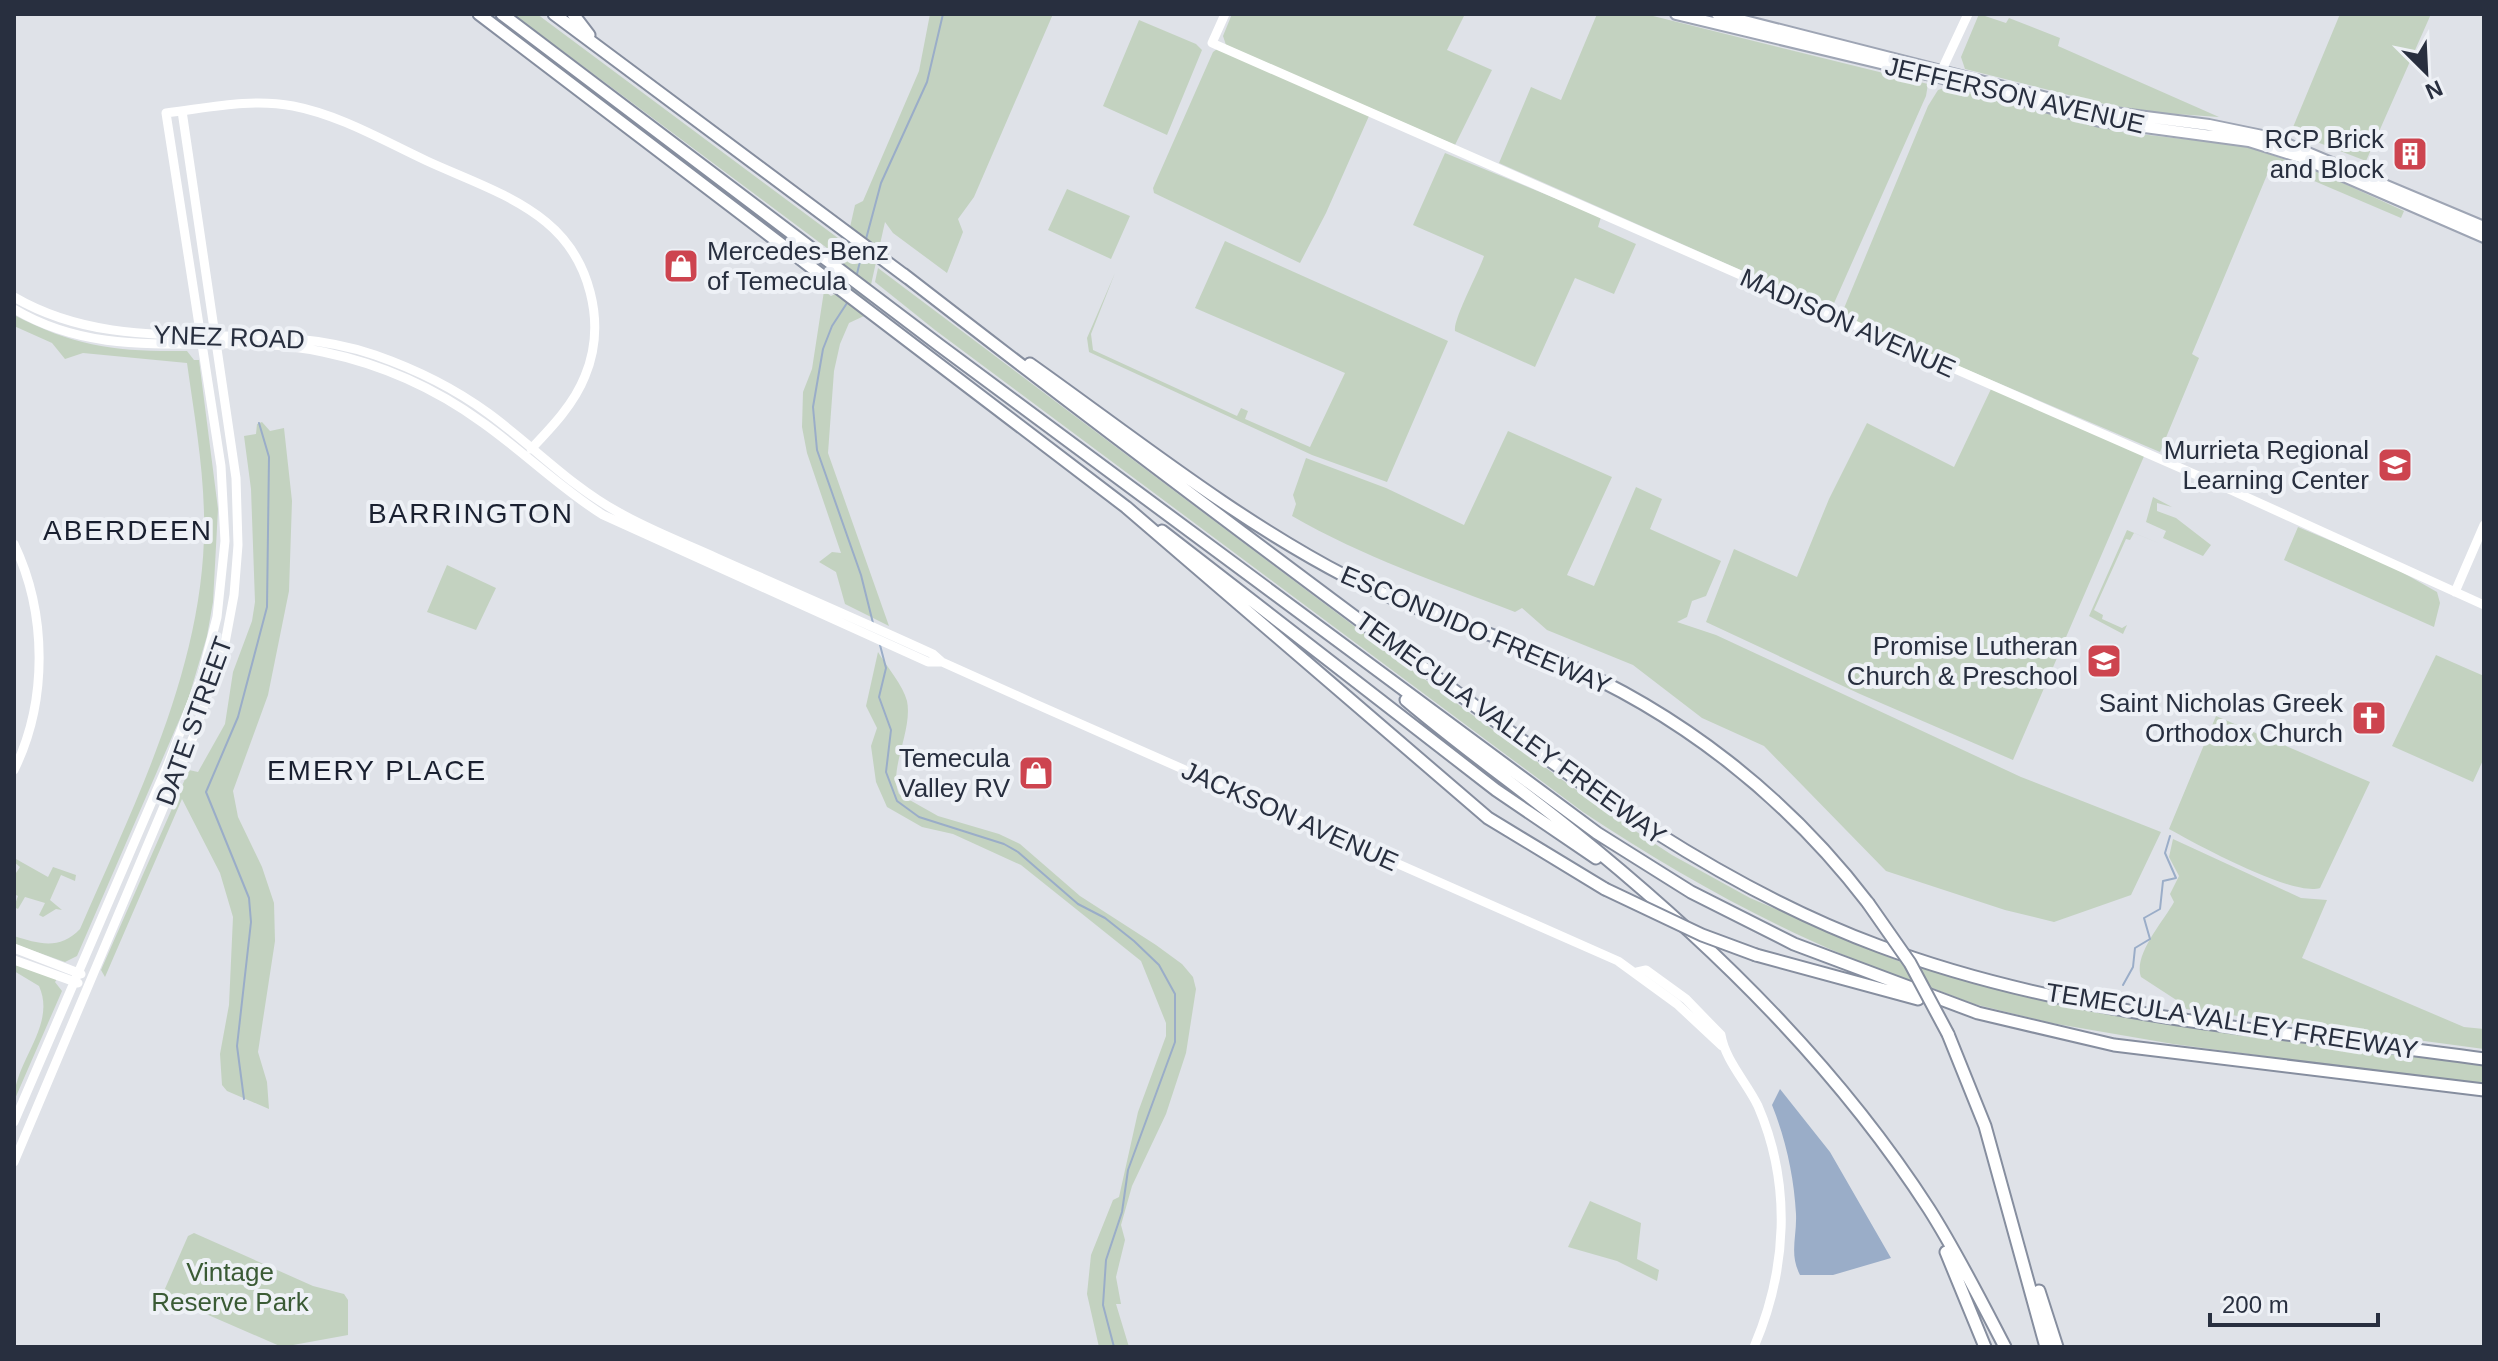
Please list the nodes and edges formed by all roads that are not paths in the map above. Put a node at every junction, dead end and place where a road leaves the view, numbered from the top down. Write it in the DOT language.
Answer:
graph roads {
  1 [pos="479,14"];
  2 [pos="502,14"];
  3 [pos="554,14"];
  4 [pos="573,14"];
  5 [pos="1225,14"];
  6 [pos="1676,14"];
  7 [pos="1717,14"];
  8 [pos="1968,14"];
  9 [pos="1730,27"];
  10 [pos="1778,28"];
  11 [pos="599,48"];
  12 [pos="1940,74"];
  13 [pos="182,111"];
  14 [pos="2484,227"];
  15 [pos="2484,237"];
  16 [pos="903,274"];
  17 [pos="14,297"];
  18 [pos="14,309"];
  19 [pos="216,339"];
  20 [pos="203,340"];
  21 [pos="339,356"];
  22 [pos="391,361"];
  23 [pos="531,449"];
  24 [pos="1126,507"];
  25 [pos="2484,525"];
  26 [pos="637,527"];
  27 [pos="14,544"];
  28 [pos="2455,592"];
  29 [pos="2484,605"];
  30 [pos="1330,634"];
  31 [pos="14,770"];
  32 [pos="1630,879"];
  33 [pos="14,948"];
  34 [pos="14,960"];
  35 [pos="80,972"];
  36 [pos="1637,972"];
  37 [pos="75,983"];
  38 [pos="88,983"];
  39 [pos="1661,992"];
  40 [pos="1978,1013"];
  41 [pos="1711,1024"];
  42 [pos="1722,1046"];
  43 [pos="2484,1059"];
  44 [pos="2484,1090"];
  45 [pos="14,1122"];
  46 [pos="14,1162"];
  47 [pos="2006,1198"];
  48 [pos="1930,1210"];
  49 [pos="1754,1347"];
  50 [pos="1985,1347"];
  51 [pos="2005,1347"];
  52 [pos="2046,1347"];
  53 [pos="2057,1347"];
  1 -- 24 [label="highway"];
  2 -- 30 [label="highway"];
  3 -- 11 [label="highway, ESCONDIDO FREEWAY"];
  4 -- 11 [label="highway"];
  5 -- 28 [label="main road, MADISON AVENUE"];
  6 -- 9 [label="main road, JEFFERSON AVENUE"];
  7 -- 10 [label="main road, JEFFERSON AVENUE"];
  8 -- 12 [label="main road"];
  9 -- 10 [label="main road"];
  9 -- 12 [label="main road, JEFFERSON AVENUE"];
  10 -- 12 [label="main road, JEFFERSON AVENUE"];
  11 -- 16 [label="highway, ESCONDIDO FREEWAY"];
  12 -- 14 [label="main road, JEFFERSON AVENUE"];
  12 -- 15 [label="main road, JEFFERSON AVENUE"];
  13 -- 19 [label="main road, DATE STREET"];
  13 -- 20 [label="main road, DATE STREET"];
  13 -- 23 [label="main road"];
  16 -- 43 [label="highway, TEMECULA VALLEY FREEWAY"];
  16 -- 47 [label="highway, ESCONDIDO FREEWAY, bridge"];
  17 -- 20 [label="main road, YNEZ ROAD"];
  18 -- 20 [label="main road, YNEZ ROAD"];
  19 -- 20 [label="main road, YNEZ ROAD"];
  19 -- 21 [label="main road, YNEZ ROAD"];
  19 -- 22 [label="main road, YNEZ ROAD"];
  19 -- 38 [label="main road, DATE STREET"];
  20 -- 35 [label="main road, DATE STREET"];
  21 -- 22 [label="main road"];
  21 -- 26 [label="main road, YNEZ ROAD"];
  22 -- 23 [label="main road, YNEZ ROAD"];
  23 -- 26 [label="main road, YNEZ ROAD"];
  24 -- 32 [label="highway"];
  24 -- 40 [label="highway, bridge"];
  25 -- 28 [label="main road"];
  26 -- 36 [label="main road, JACKSON AVENUE"];
  27 -- 31 [label="main road"];
  28 -- 29 [label="main road, MADISON AVENUE"];
  30 -- 32 [label="highway"];
  30 -- 40 [label="highway, TEMECULA VALLEY FREEWAY"];
  32 -- 48 [label="highway"];
  33 -- 35 [label="main road"];
  34 -- 37 [label="main road"];
  35 -- 37 [label="main road, DATE STREET"];
  35 -- 38 [label="main road"];
  36 -- 39 [label="main road, JACKSON AVENUE"];
  36 -- 41 [label="main road, JACKSON AVENUE"];
  37 -- 38 [label="main road"];
  37 -- 45 [label="main road, DATE STREET"];
  38 -- 46 [label="main road, DATE STREET"];
  39 -- 41 [label="main road"];
  39 -- 42 [label="main road, JACKSON AVENUE"];
  40 -- 44 [label="highway, TEMECULA VALLEY FREEWAY"];
  41 -- 42 [label="main road, JACKSON AVENUE"];
  42 -- 49 [label="main road, JACKSON AVENUE"];
  47 -- 52 [label="highway, ESCONDIDO FREEWAY"];
  47 -- 53 [label="highway"];
  48 -- 50 [label="highway"];
  48 -- 51 [label="highway"];
}
